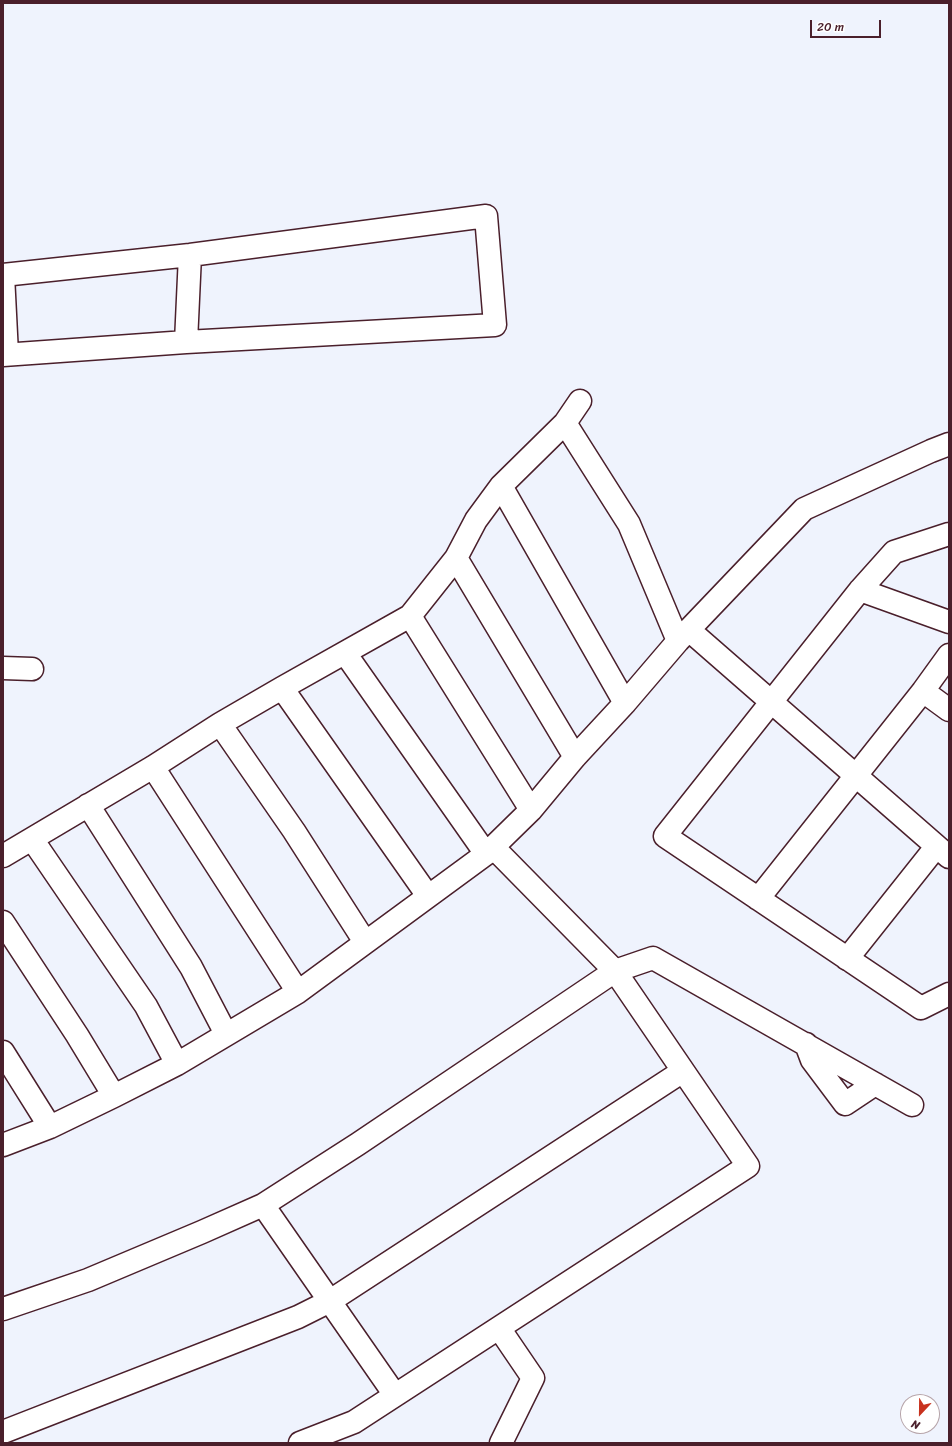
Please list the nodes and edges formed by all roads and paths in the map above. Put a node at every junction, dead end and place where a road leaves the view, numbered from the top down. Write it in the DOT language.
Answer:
graph roads {
  1 [pos="190,255"];
  2 [pos="186,342"];
  3 [pos="5,354"];
  4 [pos="580,401"];
  5 [pos="565,423"];
  6 [pos="949,444"];
  7 [pos="501,486"];
  8 [pos="949,534"];
  9 [pos="456,558"];
  10 [pos="860,590"];
  11 [pos="410,616"];
  12 [pos="949,622"];
  13 [pos="684,636"];
  14 [pos="345,653"];
  15 [pos="949,655"];
  16 [pos="3,668"];
  17 [pos="32,668"];
  18 [pos="282,688"];
  19 [pos="923,691"];
  20 [pos="771,702"];
  21 [pos="625,703"];
  22 [pos="949,710"];
  23 [pos="220,724"];
  24 [pos="575,757"];
  25 [pos="153,767"];
  26 [pos="855,776"];
  27 [pos="88,805"];
  28 [pos="531,810"];
  29 [pos="32,840"];
  30 [pos="490,850"];
  31 [pos="943,852"];
  32 [pos="3,856"];
  33 [pos="428,896"];
  34 [pos="758,898"];
  35 [pos="3,922"];
  36 [pos="365,942"];
  37 [pos="847,959"];
  38 [pos="615,971"];
  39 [pos="298,992"];
  40 [pos="949,994"];
  41 [pos="226,1034"];
  42 [pos="806,1044"];
  43 [pos="3,1052"];
  44 [pos="177,1064"];
  45 [pos="683,1071"];
  46 [pos="875,1084"];
  47 [pos="114,1096"];
  48 [pos="912,1105"];
  49 [pos="50,1127"];
  50 [pos="3,1145"];
  51 [pos="263,1205"];
  52 [pos="330,1301"];
  53 [pos="3,1309"];
  54 [pos="499,1328"];
  55 [pos="395,1395"];
  56 [pos="3,1432"];
  57 [pos="300,1443"];
  58 [pos="501,1443"];
  1 -- 2 [label="street"];
  1 -- 2 [label="street"];
  1 -- 3 [label="street"];
  2 -- 3 [label="street"];
  4 -- 5 [label="street"];
  5 -- 7 [label="street"];
  5 -- 13 [label="street"];
  6 -- 13 [label="street"];
  7 -- 9 [label="street"];
  7 -- 21 [label="street"];
  8 -- 10 [label="street"];
  9 -- 11 [label="street"];
  9 -- 24 [label="street"];
  10 -- 12 [label="street"];
  10 -- 20 [label="street"];
  11 -- 14 [label="street"];
  11 -- 28 [label="street"];
  13 -- 20 [label="street"];
  13 -- 21 [label="street"];
  14 -- 18 [label="street"];
  14 -- 30 [label="street"];
  15 -- 19 [label="street"];
  16 -- 17 [label="street"];
  18 -- 23 [label="street"];
  18 -- 33 [label="street"];
  19 -- 22 [label="street"];
  19 -- 26 [label="street"];
  20 -- 26 [label="street"];
  20 -- 34 [label="street"];
  21 -- 24 [label="street"];
  23 -- 25 [label="street"];
  23 -- 36 [label="street"];
  24 -- 28 [label="street"];
  25 -- 27 [label="street"];
  25 -- 39 [label="street"];
  26 -- 31 [label="street"];
  26 -- 34 [label="street"];
  27 -- 29 [label="street"];
  27 -- 41 [label="street"];
  28 -- 30 [label="street"];
  29 -- 32 [label="street"];
  29 -- 44 [label="street"];
  30 -- 33 [label="street"];
  30 -- 38 [label="street"];
  31 -- 37 [label="street"];
  33 -- 36 [label="street"];
  34 -- 37 [label="street"];
  35 -- 47 [label="street"];
  36 -- 39 [label="street"];
  37 -- 40 [label="street"];
  38 -- 42 [label="street"];
  38 -- 45 [label="street"];
  38 -- 51 [label="street"];
  39 -- 41 [label="street"];
  41 -- 44 [label="street"];
  42 -- 46 [label="street"];
  42 -- 46 [label="street"];
  43 -- 49 [label="street"];
  44 -- 47 [label="street"];
  45 -- 52 [label="street"];
  45 -- 54 [label="street"];
  46 -- 48 [label="street"];
  47 -- 49 [label="street"];
  49 -- 50 [label="street"];
  51 -- 52 [label="street"];
  51 -- 53 [label="street"];
  52 -- 55 [label="street"];
  52 -- 56 [label="street"];
  54 -- 55 [label="street"];
  54 -- 58 [label="street"];
  55 -- 57 [label="street"];
}
